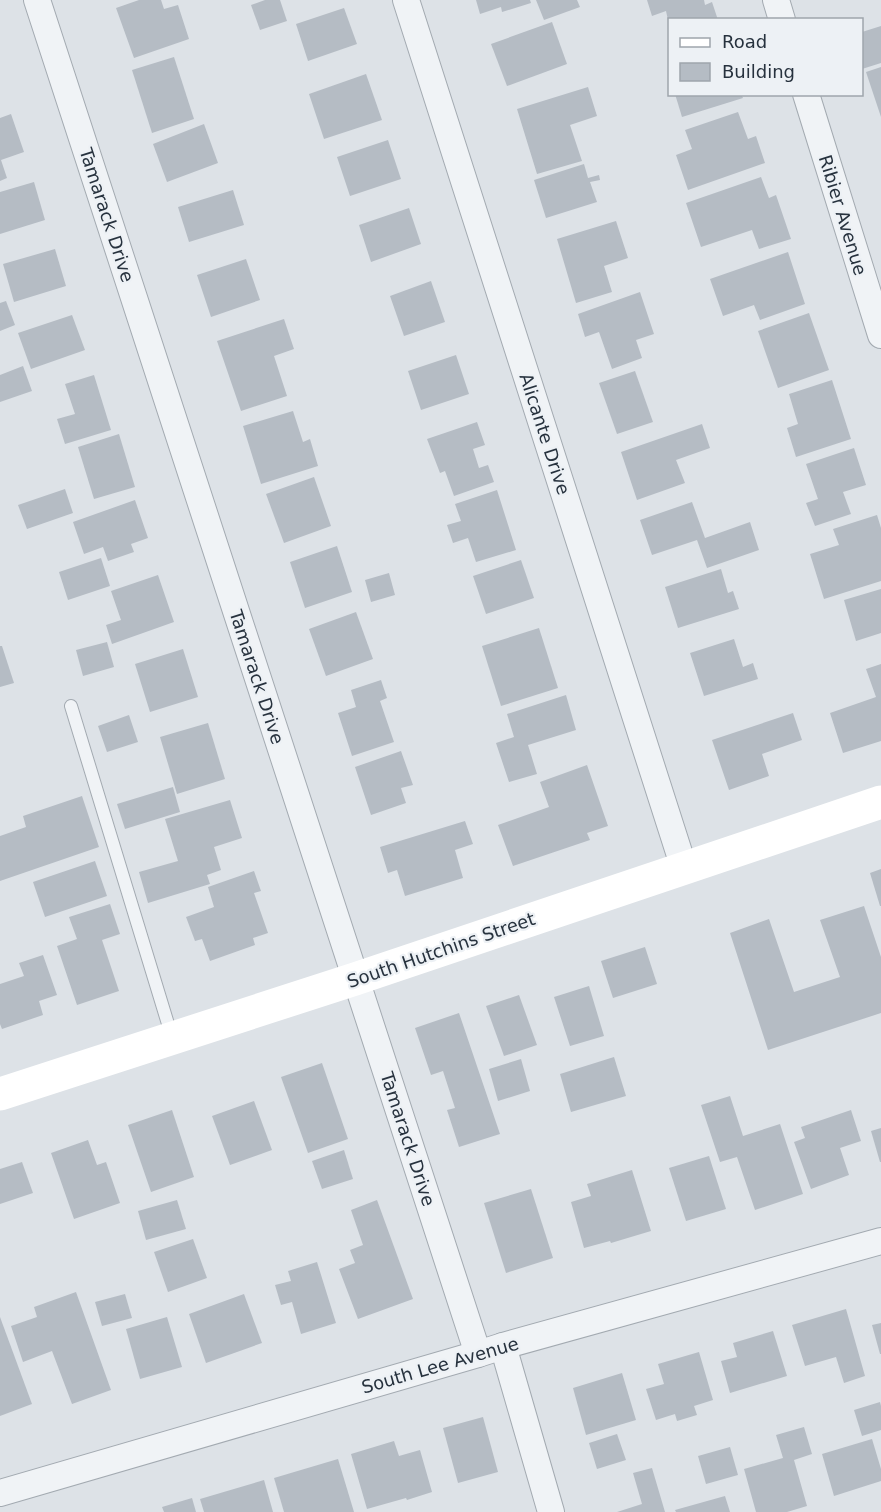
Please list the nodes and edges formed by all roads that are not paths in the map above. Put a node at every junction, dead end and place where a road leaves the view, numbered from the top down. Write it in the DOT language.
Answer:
graph roads {
  1 [pos="37,0"];
  2 [pos="406,0"];
  3 [pos="776,0"];
  4 [pos="781,18"];
  5 [pos="807,96"];
  6 [pos="881,335"];
  7 [pos="71,706"];
  8 [pos="881,802"];
  9 [pos="684,868"];
  10 [pos="355,979"];
  11 [pos="173,1038"];
  12 [pos="0,1094"];
  13 [pos="881,1241"];
  14 [pos="503,1346"];
  15 [pos="478,1354"];
  16 [pos="0,1493"];
  17 [pos="551,1512"];
  1 -- 10 [label="street, Tamarack Drive"];
  2 -- 9 [label="street, Alicante Drive"];
  3 -- 4 [label="street"];
  5 -- 6 [label="street, Ribier Avenue"];
  7 -- 11 [label="lane"];
  8 -- 9 [label="main road, South Hutchins Street"];
  9 -- 10 [label="main road, South Hutchins Street"];
  10 -- 11 [label="main road, South Hutchins Street"];
  10 -- 15 [label="street, Tamarack Drive"];
  11 -- 12 [label="main road, South Hutchins Street"];
  13 -- 14 [label="street, South Lee Avenue"];
  14 -- 15 [label="street, South Lee Avenue"];
  14 -- 17 [label="street"];
  15 -- 16 [label="street, South Lee Avenue"];
}
